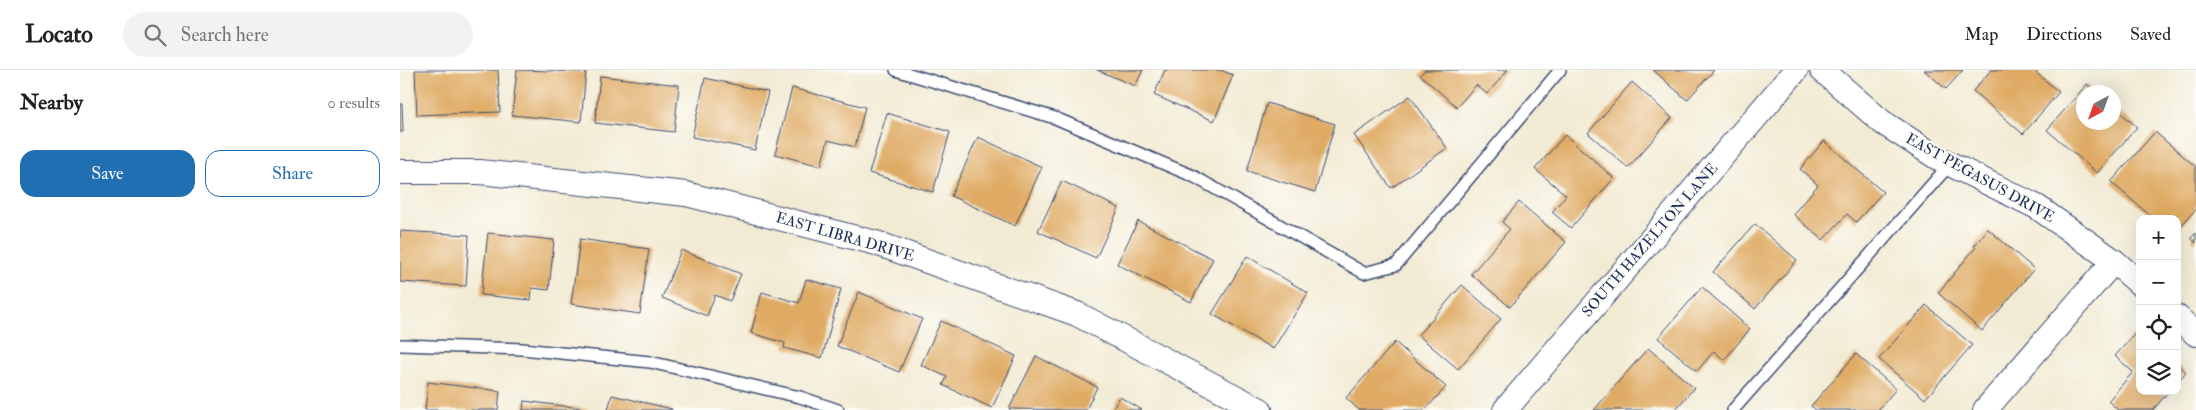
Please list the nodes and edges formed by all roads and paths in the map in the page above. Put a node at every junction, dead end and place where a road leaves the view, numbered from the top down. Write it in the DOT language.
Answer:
graph roads {
  1 [pos="896,70"];
  2 [pos="1560,70"];
  3 [pos="1796,70"];
  4 [pos="1822,70"];
  5 [pos="1950,164"];
  6 [pos="400,172"];
  7 [pos="2114,261"];
  8 [pos="2136,280"];
  9 [pos="2181,321"];
  10 [pos="2196,334"];
  11 [pos="400,345"];
  12 [pos="838,410"];
  13 [pos="1260,410"];
  14 [pos="1505,410"];
  15 [pos="1733,410"];
  16 [pos="1985,410"];
  1 -- 2 [label="lane"];
  3 -- 14 [label="street, SOUTH HAZELTON LANE"];
  4 -- 5 [label="street, EAST PEGASUS DRIVE"];
  5 -- 7 [label="street, EAST PEGASUS DRIVE"];
  5 -- 15 [label="lane"];
  6 -- 13 [label="street, EAST LIBRA DRIVE"];
  7 -- 8 [label="street, EAST PEGASUS DRIVE"];
  7 -- 16 [label="street"];
  9 -- 10 [label="street"];
  11 -- 12 [label="lane"];
}
